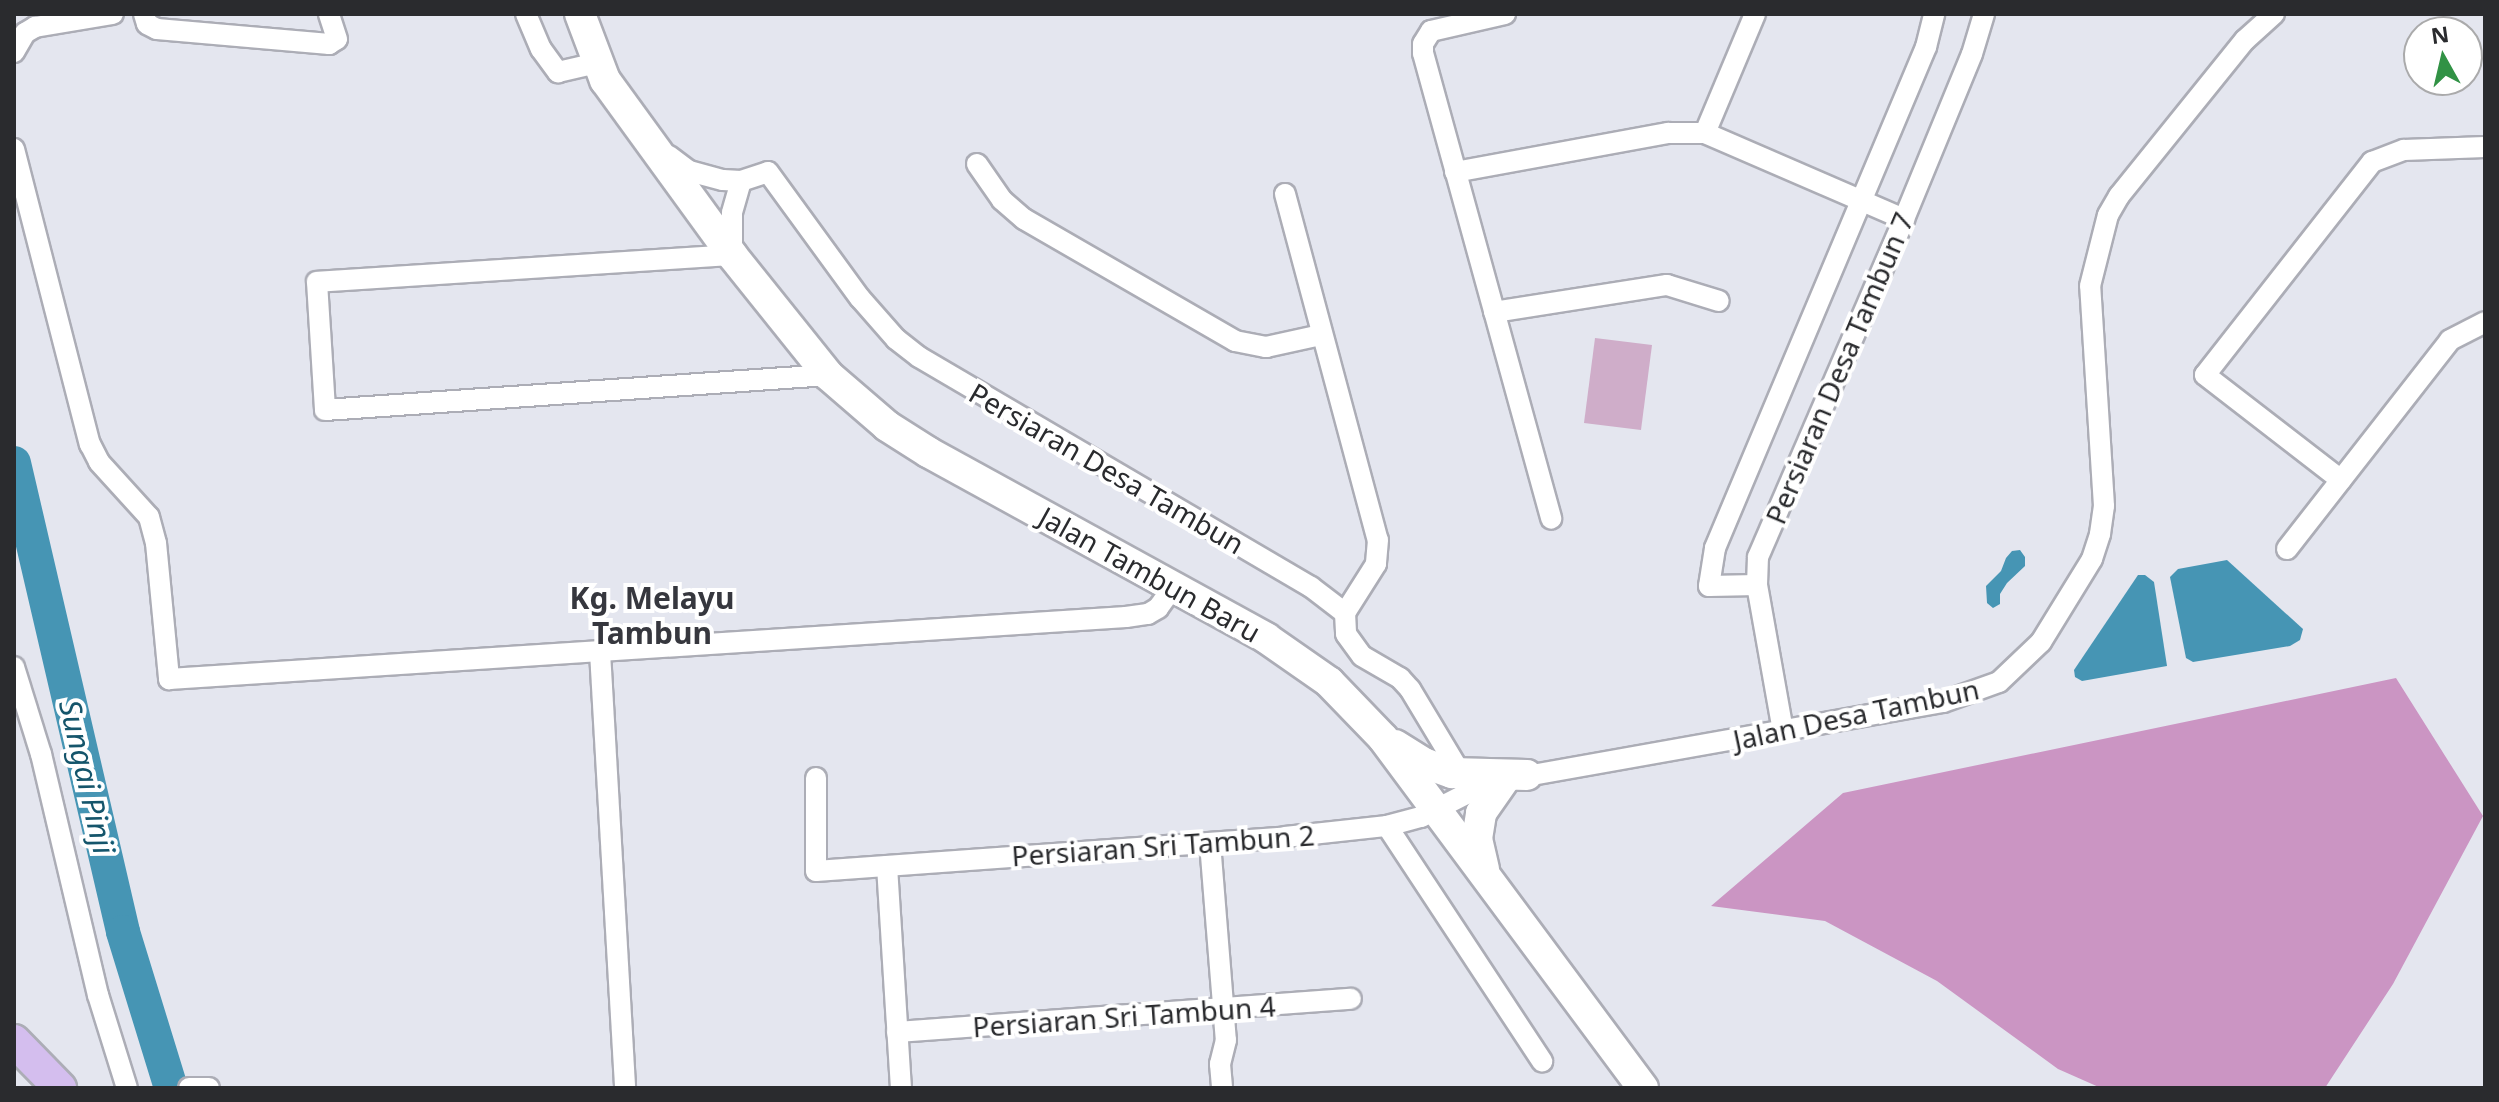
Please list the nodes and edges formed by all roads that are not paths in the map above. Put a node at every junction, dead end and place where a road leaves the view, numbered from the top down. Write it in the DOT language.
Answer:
graph roads {
  1 [pos="113,14"];
  2 [pos="144,14"];
  3 [pos="329,14"];
  4 [pos="526,14"];
  5 [pos="580,14"];
  6 [pos="600,14"];
  7 [pos="1505,14"];
  8 [pos="1755,14"];
  9 [pos="1934,14"];
  10 [pos="1984,14"];
  11 [pos="2274,14"];
  12 [pos="14,52"];
  13 [pos="597,63"];
  14 [pos="622,100"];
  15 [pos="1705,133"];
  16 [pos="646,136"];
  17 [pos="2485,147"];
  18 [pos="14,149"];
  19 [pos="977,164"];
  20 [pos="1455,172"];
  21 [pos="741,181"];
  22 [pos="1285,194"];
  23 [pos="1861,201"];
  24 [pos="1904,219"];
  25 [pos="732,255"];
  26 [pos="1719,301"];
  27 [pos="1494,312"];
  28 [pos="2485,322"];
  29 [pos="1321,335"];
  30 [pos="828,375"];
  31 [pos="2341,480"];
  32 [pos="1551,519"];
  33 [pos="2287,549"];
  34 [pos="1757,585"];
  35 [pos="1174,586"];
  36 [pos="1345,613"];
  37 [pos="600,652"];
  38 [pos="14,667"];
  39 [pos="1783,731"];
  40 [pos="1383,738"];
  41 [pos="1461,774"];
  42 [pos="816,778"];
  43 [pos="1515,778"];
  44 [pos="1437,810"];
  45 [pos="1387,826"];
  46 [pos="1210,843"];
  47 [pos="887,866"];
  48 [pos="1486,877"];
  49 [pos="1351,999"];
  50 [pos="1224,1010"];
  51 [pos="897,1032"];
  52 [pos="14,1041"];
  53 [pos="1542,1061"];
  54 [pos="60,1088"];
  55 [pos="127,1088"];
  56 [pos="191,1088"];
  57 [pos="209,1088"];
  58 [pos="625,1088"];
  59 [pos="901,1088"];
  60 [pos="1222,1088"];
  61 [pos="1643,1088"];
  1 -- 12 [label="street"];
  2 -- 3 [label="street"];
  4 -- 13 [label="street"];
  5 -- 13 [label="main road, Jalan Tambun Baru"];
  6 -- 14 [label="main road, Jalan Tambun Baru"];
  7 -- 20 [label="street"];
  8 -- 15 [label="street"];
  9 -- 23 [label="street, Persiaran Desa Tambun 7"];
  10 -- 24 [label="street, Persiaran Desa Tambun 7"];
  11 -- 39 [label="street, Jalan Desa Tambun"];
  13 -- 14 [label="main road, Jalan Tambun Baru"];
  14 -- 16 [label="main road, Jalan Tambun Baru"];
  15 -- 20 [label="street"];
  15 -- 23 [label="street"];
  16 -- 21 [label="street, Persiaran Desa Tambun"];
  16 -- 25 [label="main road, Jalan Tambun Baru"];
  17 -- 31 [label="street"];
  18 -- 37 [label="street"];
  19 -- 29 [label="street"];
  20 -- 27 [label="street"];
  21 -- 25 [label="street"];
  21 -- 36 [label="street, Persiaran Desa Tambun"];
  22 -- 29 [label="street"];
  23 -- 24 [label="street"];
  23 -- 34 [label="street, Persiaran Desa Tambun 7"];
  24 -- 34 [label="street, Persiaran Desa Tambun 7"];
  25 -- 30 [label="main road, Jalan Tambun Baru"];
  25 -- 30 [label="street"];
  26 -- 27 [label="street"];
  27 -- 32 [label="street"];
  28 -- 31 [label="street"];
  29 -- 36 [label="street"];
  30 -- 35 [label="main road, Jalan Tambun Baru"];
  31 -- 33 [label="street"];
  34 -- 39 [label="street, Persiaran Desa Tambun 7"];
  35 -- 37 [label="street"];
  35 -- 40 [label="main road, Jalan Tambun Baru"];
  36 -- 41 [label="street"];
  37 -- 58 [label="street"];
  38 -- 55 [label="street"];
  39 -- 43 [label="street, Jalan Desa Tambun"];
  40 -- 41 [label="main road"];
  40 -- 44 [label="main road, Jalan Tambun Baru"];
  41 -- 43 [label="main road"];
  42 -- 47 [label="street, Persiaran Sri Tambun 2"];
  43 -- 44 [label="street, Jalan Desa Tambun"];
  43 -- 48 [label="main road"];
  44 -- 45 [label="street, Persiaran Sri Tambun 2"];
  44 -- 48 [label="main road, Jalan Tambun Baru"];
  45 -- 46 [label="street, Persiaran Sri Tambun 2"];
  45 -- 53 [label="street"];
  46 -- 47 [label="street, Persiaran Sri Tambun 2"];
  46 -- 50 [label="street"];
  47 -- 51 [label="street"];
  48 -- 61 [label="main road, Jalan Tambun Baru"];
  49 -- 50 [label="street, Persiaran Sri Tambun 4"];
  50 -- 51 [label="street, Persiaran Sri Tambun 4"];
  50 -- 60 [label="street"];
  51 -- 59 [label="street"];
  52 -- 54 [label="main road"];
  56 -- 57 [label="street"];
}
